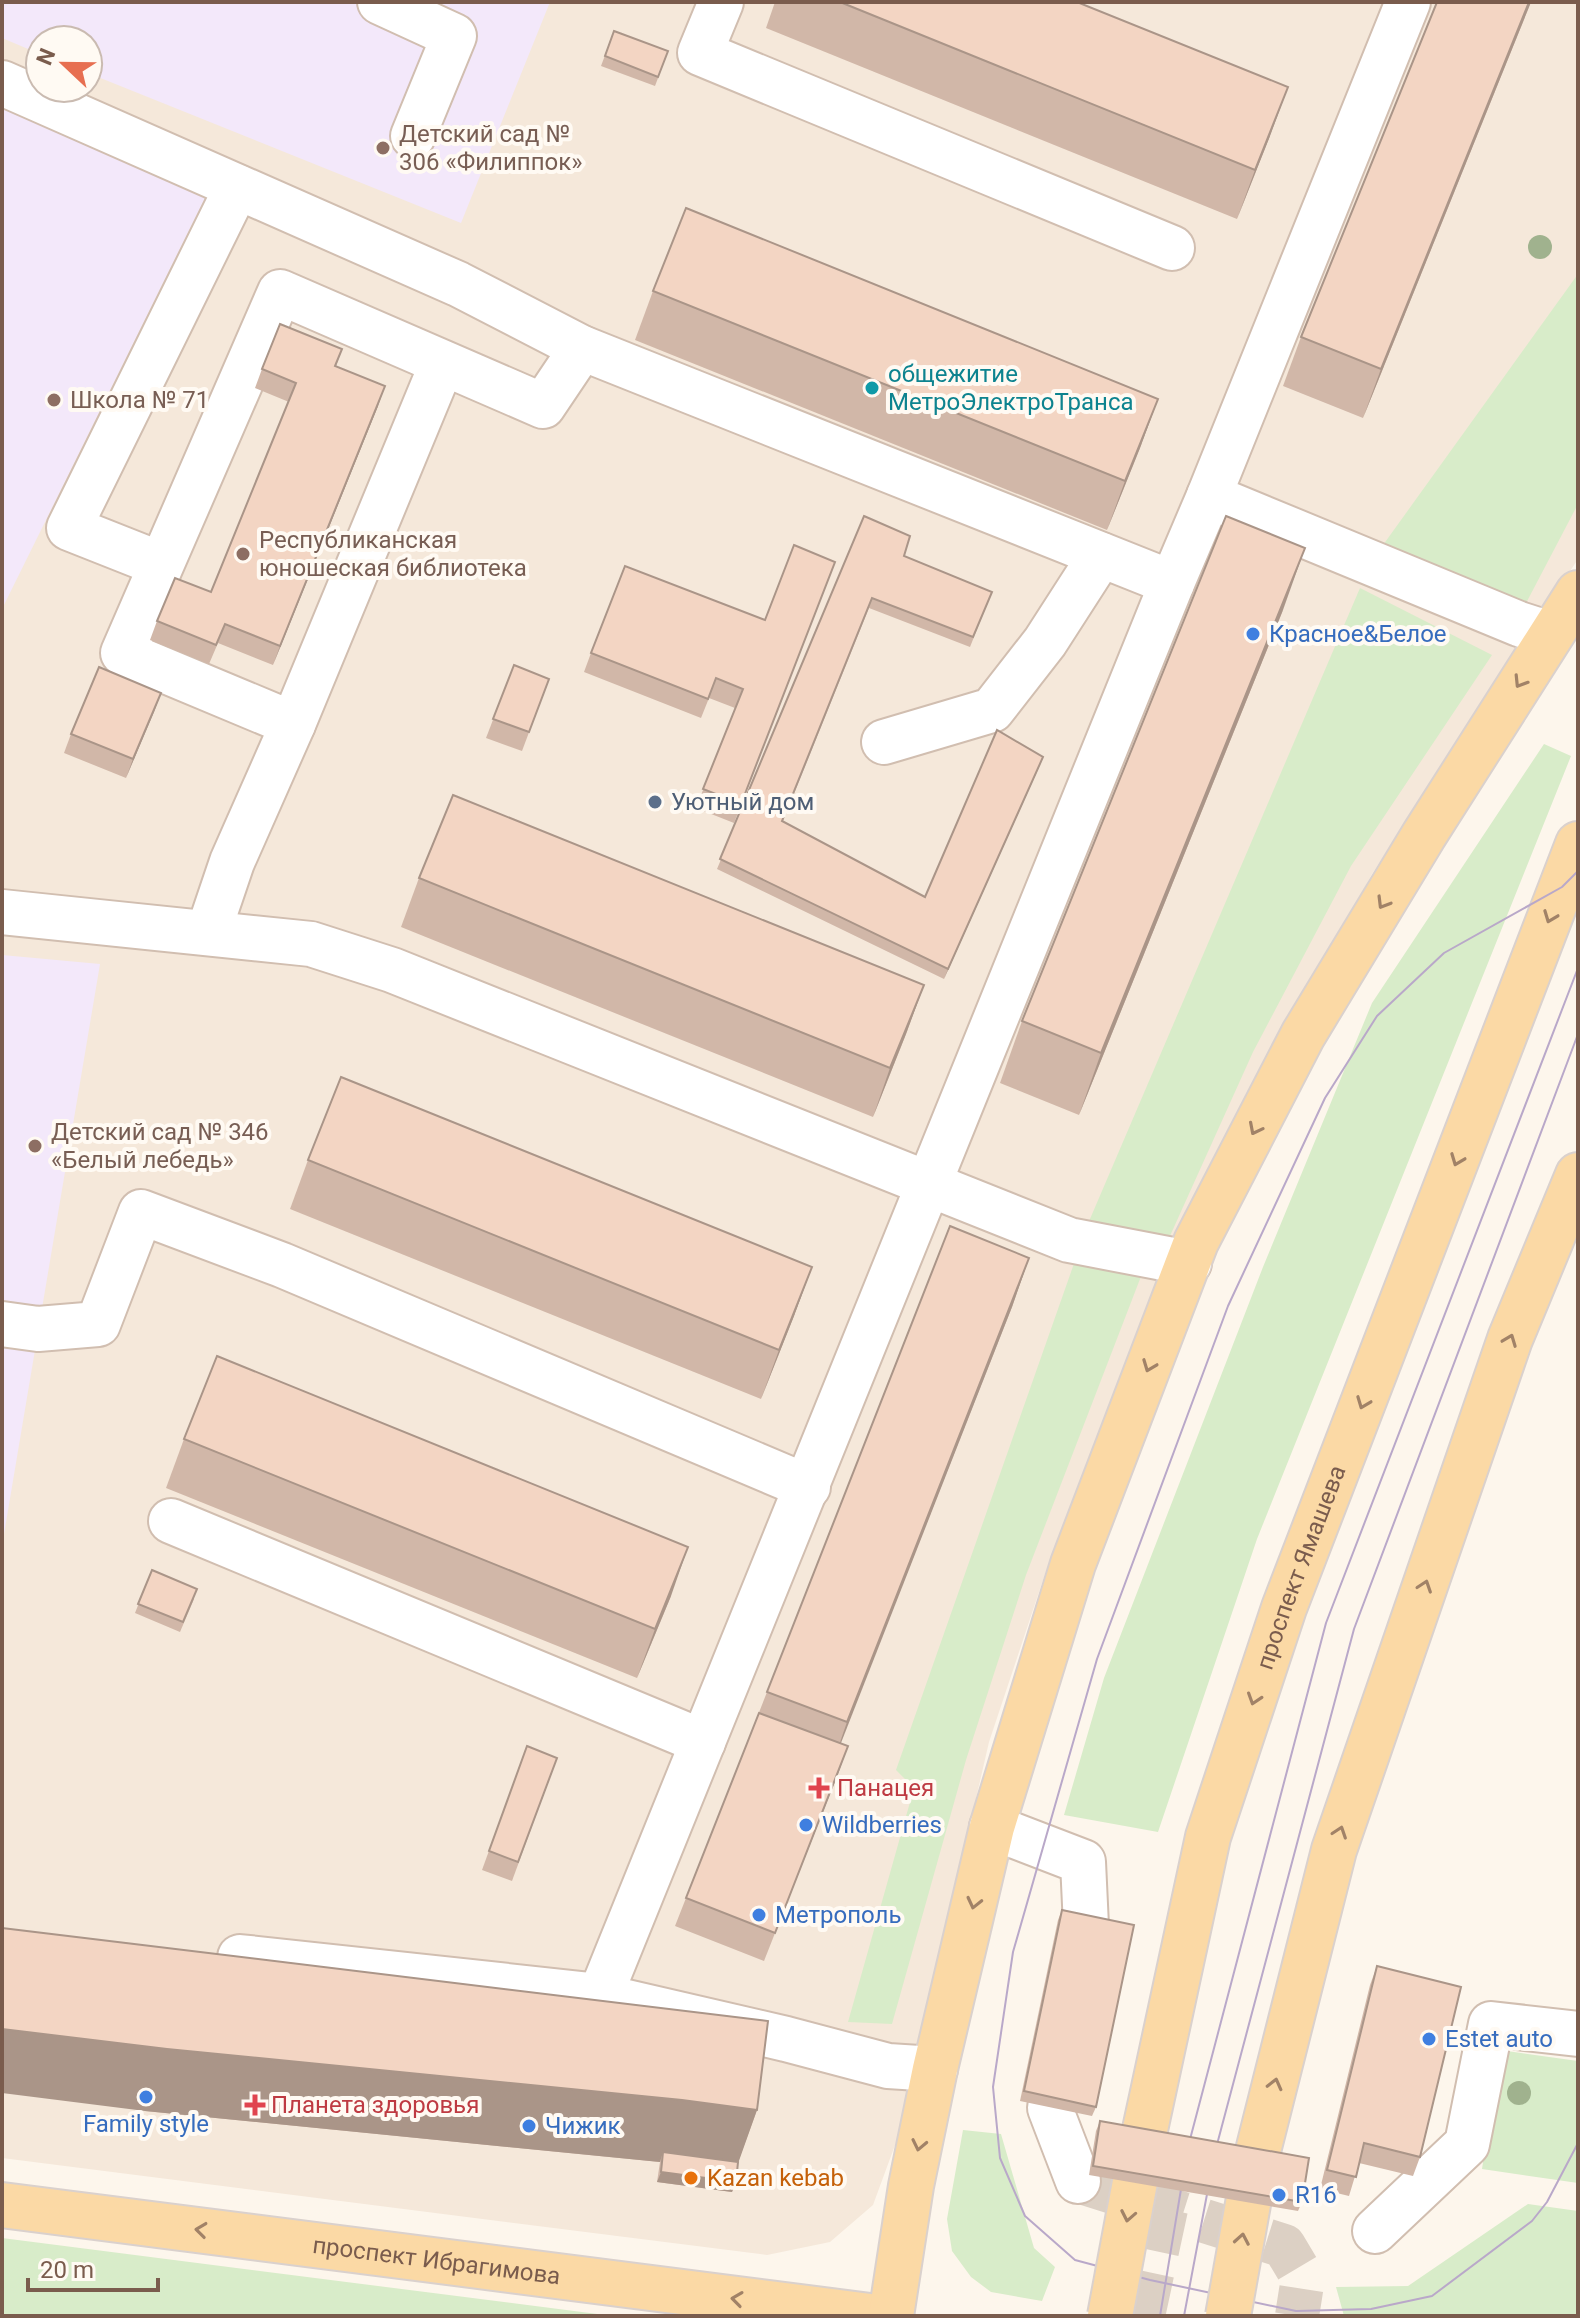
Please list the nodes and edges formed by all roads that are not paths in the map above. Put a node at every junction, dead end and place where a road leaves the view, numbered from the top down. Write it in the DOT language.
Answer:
graph roads {
  1 [pos="380,2"];
  2 [pos="721,2"];
  3 [pos="1395,6"];
  4 [pos="2,83"];
  5 [pos="413,136"];
  6 [pos="237,187"];
  7 [pos="1172,248"];
  8 [pos="582,348"];
  9 [pos="442,364"];
  10 [pos="1209,496"];
  11 [pos="1101,555"];
  12 [pos="160,564"];
  13 [pos="1172,583"];
  14 [pos="1578,593"];
  15 [pos="1550,634"];
  16 [pos="293,724"];
  17 [pos="884,742"];
  18 [pos="1578,844"];
  19 [pos="2,912"];
  20 [pos="208,933"];
  21 [pos="1578,1175"];
  22 [pos="930,1186"];
  23 [pos="1189,1263"];
  24 [pos="2,1324"];
  25 [pos="808,1487"];
  26 [pos="171,1521"];
  27 [pos="703,1742"];
  28 [pos="992,1827"];
  29 [pos="1086,1926"];
  30 [pos="207,1954"];
  31 [pos="600,1996"];
  32 [pos="1578,2034"];
  33 [pos="935,2069"];
  34 [pos="1050,2108"];
  35 [pos="1078,2181"];
  36 [pos="2,2205"];
  37 [pos="1375,2231"];
  38 [pos="870,2316"];
  39 [pos="891,2316"];
  40 [pos="1110,2316"];
  41 [pos="1228,2316"];
  1 -- 5 [label="lane"];
  2 -- 7 [label="lane"];
  3 -- 10 [label="lane"];
  4 -- 6 [label="lane"];
  6 -- 8 [label="lane"];
  6 -- 12 [label="lane"];
  8 -- 9 [label="lane"];
  8 -- 11 [label="lane"];
  9 -- 12 [label="lane"];
  9 -- 16 [label="lane"];
  10 -- 13 [label="lane"];
  10 -- 15 [label="lane"];
  11 -- 13 [label="lane"];
  11 -- 17 [label="lane"];
  12 -- 16 [label="lane"];
  13 -- 22 [label="lane"];
  14 -- 15 [label="main road"];
  15 -- 23 [label="main road, one-way"];
  16 -- 20 [label="lane"];
  18 -- 40 [label="main road, проспект Ямашева, one-way, bridge"];
  19 -- 20 [label="lane"];
  20 -- 22 [label="lane"];
  41 -- 21 [label="main road, one-way, bridge"];
  22 -- 23 [label="lane"];
  22 -- 25 [label="lane"];
  23 -- 28 [label="main road, one-way"];
  24 -- 25 [label="lane"];
  25 -- 27 [label="lane"];
  26 -- 27 [label="lane"];
  27 -- 31 [label="lane"];
  28 -- 29 [label="lane"];
  28 -- 33 [label="main road, one-way"];
  30 -- 31 [label="lane"];
  31 -- 33 [label="lane"];
  32 -- 37 [label="lane"];
  33 -- 39 [label="main road, one-way"];
  34 -- 35 [label="lane"];
  38 -- 36 [label="main road, проспект Ибрагимова, one-way"];
}
